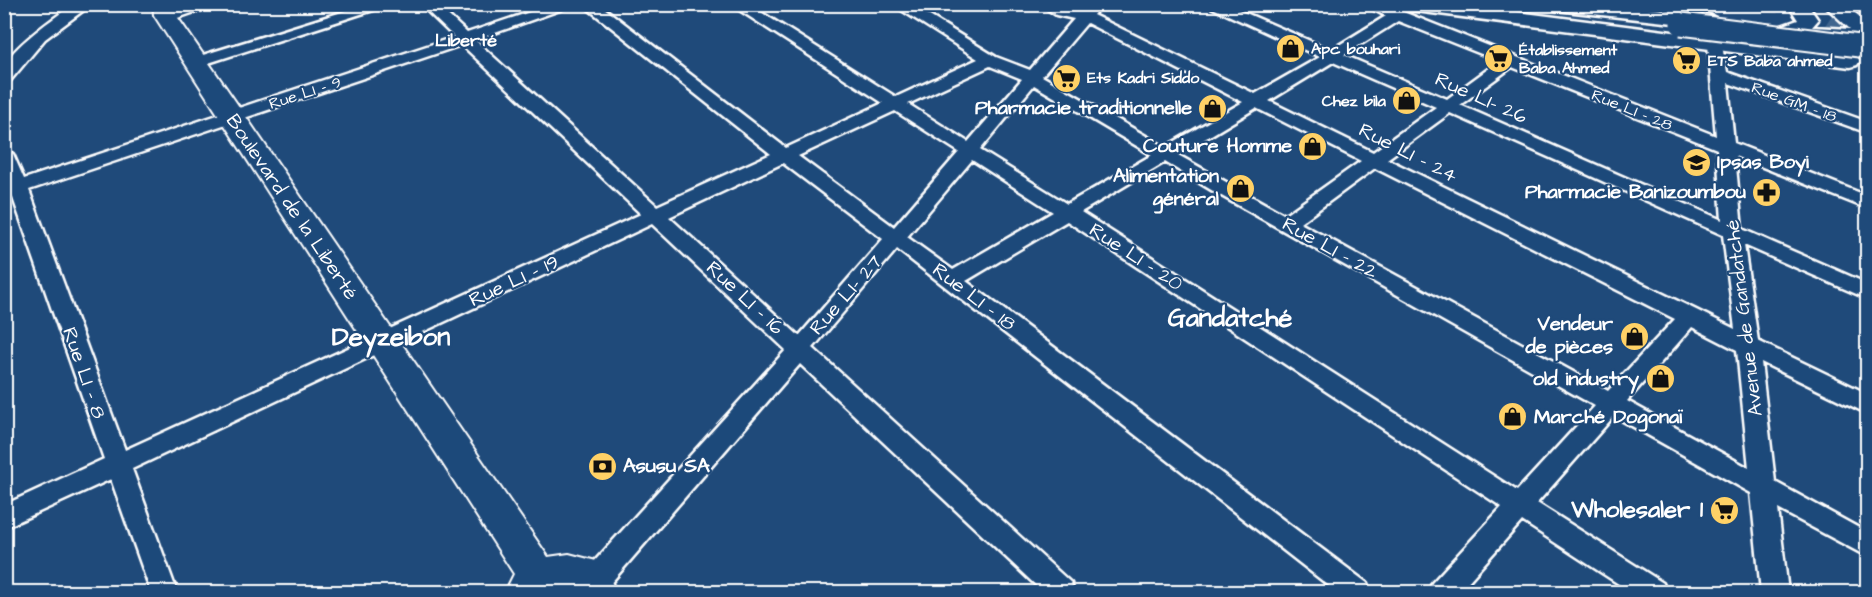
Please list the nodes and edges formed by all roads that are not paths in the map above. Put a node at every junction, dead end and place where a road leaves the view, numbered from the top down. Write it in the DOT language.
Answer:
graph roads {
  1 [pos="85,4"];
  2 [pos="95,4"];
  3 [pos="211,4"];
  4 [pos="385,4"];
  5 [pos="428,4"];
  6 [pos="570,4"];
  7 [pos="588,4"];
  8 [pos="737,4"];
  9 [pos="1047,4"];
  10 [pos="1210,4"];
  11 [pos="1369,4"];
  12 [pos="1451,4"];
  13 [pos="1505,4"];
  14 [pos="1556,4"];
  15 [pos="1832,4"];
  16 [pos="912,7"];
  17 [pos="1407,8"];
  18 [pos="159,11"];
  19 [pos="1091,11"];
  20 [pos="65,17"];
  21 [pos="1818,17"];
  22 [pos="1684,28"];
  23 [pos="1788,30"];
  24 [pos="1868,33"];
  25 [pos="466,40"];
  26 [pos="1716,44"];
  27 [pos="1868,47"];
  28 [pos="25,48"];
  29 [pos="4,53"];
  30 [pos="1331,57"];
  31 [pos="990,60"];
  32 [pos="1510,61"];
  33 [pos="1862,61"];
  34 [pos="196,62"];
  35 [pos="1720,75"];
  36 [pos="1032,77"];
  37 [pos="4,78"];
  38 [pos="1253,101"];
  39 [pos="896,105"];
  40 [pos="1451,106"];
  41 [pos="232,117"];
  42 [pos="1868,128"];
  43 [pos="1727,149"];
  44 [pos="967,152"];
  45 [pos="4,154"];
  46 [pos="785,155"];
  47 [pos="1163,155"];
  48 [pos="1372,160"];
  49 [pos="12,190"];
  50 [pos="1868,203"];
  51 [pos="1067,212"];
  52 [pos="656,215"];
  53 [pos="1286,224"];
  54 [pos="1733,234"];
  55 [pos="895,238"];
  56 [pos="952,280"];
  57 [pos="1868,292"];
  58 [pos="1688,318"];
  59 [pos="381,342"];
  60 [pos="1748,346"];
  61 [pos="800,349"];
  62 [pos="1611,403"];
  63 [pos="1868,405"];
  64 [pos="117,466"];
  65 [pos="1763,488"];
  66 [pos="1519,505"];
  67 [pos="4,517"];
  68 [pos="1868,546"];
  69 [pos="531,585"];
  70 [pos="595,588"];
  71 [pos="164,592"];
  72 [pos="1061,592"];
  73 [pos="1358,592"];
  74 [pos="1442,592"];
  75 [pos="1653,592"];
  76 [pos="1774,592"];
  1 -- 20 [label="street"];
  2 -- 20 [label="street"];
  3 -- 18 [label="street"];
  4 -- 34 [label="street"];
  5 -- 25 [label="street, Rue LI - 16"];
  6 -- 25 [label="street, Rue LI - 9"];
  7 -- 46 [label="street, Rue LI - 18"];
  8 -- 39 [label="street, Rue LI - 20"];
  9 -- 19 [label="street, Rue LI - 24"];
  10 -- 30 [label="street, Rue LI- 26"];
  11 -- 17 [label="street, Rue LI - 28"];
  12 -- 22 [label="main road"];
  13 -- 22 [label="main road"];
  14 -- 23 [label="main road"];
  15 -- 24 [label="main road"];
  16 -- 31 [label="street, Rue LI - 22"];
  17 -- 26 [label="main road"];
  17 -- 30 [label="street"];
  17 -- 32 [label="street, Rue LI - 28"];
  18 -- 34 [label="highway, Boulevard de la Liberté"];
  19 -- 36 [label="street, Rue LI- 27"];
  19 -- 38 [label="street, Rue LI - 24"];
  20 -- 28 [label="street"];
  21 -- 23 [label="main road"];
  21 -- 23 [label="main road"];
  21 -- 24 [label="main road"];
  21 -- 33 [label="main road"];
  22 -- 27 [label="main road, bridge"];
  22 -- 33 [label="main road"];
  25 -- 41 [label="street, Rue LI - 9"];
  25 -- 52 [label="street, Rue LI - 16"];
  26 -- 33 [label="main road"];
  26 -- 35 [label="street, Avenue de Gandatché"];
  28 -- 29 [label="street"];
  28 -- 37 [label="street"];
  30 -- 38 [label="street"];
  30 -- 40 [label="street, Rue LI- 26"];
  31 -- 36 [label="street, Rue LI - 22"];
  31 -- 39 [label="street, Rue LI - 19"];
  32 -- 40 [label="street"];
  32 -- 43 [label="street, Rue LI - 28"];
  34 -- 41 [label="highway, Boulevard de la Liberté"];
  35 -- 42 [label="street, Rue GM - 18"];
  35 -- 43 [label="street, Avenue de Gandatché"];
  36 -- 44 [label="street, Rue LI- 27"];
  36 -- 47 [label="street, Rue LI - 22"];
  38 -- 47 [label="street"];
  38 -- 48 [label="street, Rue LI - 24"];
  39 -- 44 [label="street, Rue LI - 20"];
  39 -- 46 [label="street, Rue LI - 19"];
  40 -- 48 [label="street"];
  40 -- 54 [label="street, Rue LI- 26"];
  41 -- 49 [label="street, Rue LI - 9"];
  41 -- 59 [label="highway, Boulevard de la Liberté"];
  43 -- 50 [label="street, Rue LI - 28"];
  43 -- 54 [label="street, Avenue de Gandatché"];
  44 -- 51 [label="street, Rue LI - 20"];
  44 -- 55 [label="street, Rue LI- 27"];
  45 -- 49 [label="street, Rue LI - 8"];
  46 -- 52 [label="street, Rue LI - 19"];
  46 -- 55 [label="street, Rue LI - 18"];
  47 -- 51 [label="street"];
  47 -- 53 [label="street, Rue LI - 22"];
  48 -- 53 [label="street"];
  48 -- 58 [label="street, Rue LI - 24"];
  49 -- 64 [label="street, Rue LI - 8"];
  51 -- 56 [label="street"];
  51 -- 66 [label="street, Rue LI - 20"];
  52 -- 59 [label="street, Rue LI - 19"];
  52 -- 61 [label="street, Rue LI - 16"];
  53 -- 62 [label="street, Rue LI - 22"];
  54 -- 57 [label="street, Rue LI- 26"];
  54 -- 60 [label="street, Avenue de Gandatché"];
  55 -- 56 [label="street, Rue LI - 18"];
  55 -- 61 [label="street, Rue LI- 27"];
  56 -- 73 [label="street, Rue LI - 18"];
  58 -- 60 [label="street, Rue LI - 24"];
  58 -- 62 [label="street"];
  59 -- 64 [label="street, Rue LI - 19"];
  59 -- 69 [label="highway, Boulevard de la Liberté"];
  60 -- 63 [label="street, Rue LI - 24"];
  60 -- 65 [label="street, Avenue de Gandatché"];
  61 -- 70 [label="street, Rue LI- 27"];
  61 -- 72 [label="street, Rue LI - 16"];
  62 -- 65 [label="street, Rue LI - 22"];
  62 -- 66 [label="street"];
  64 -- 67 [label="street, Rue LI - 19"];
  64 -- 71 [label="street, Rue LI - 8"];
  65 -- 68 [label="street, Rue LI - 22"];
  65 -- 76 [label="street, Avenue de Gandatché"];
  66 -- 74 [label="street"];
  66 -- 75 [label="street, Rue LI - 20"];
  69 -- 70 [label="highway"];
}
